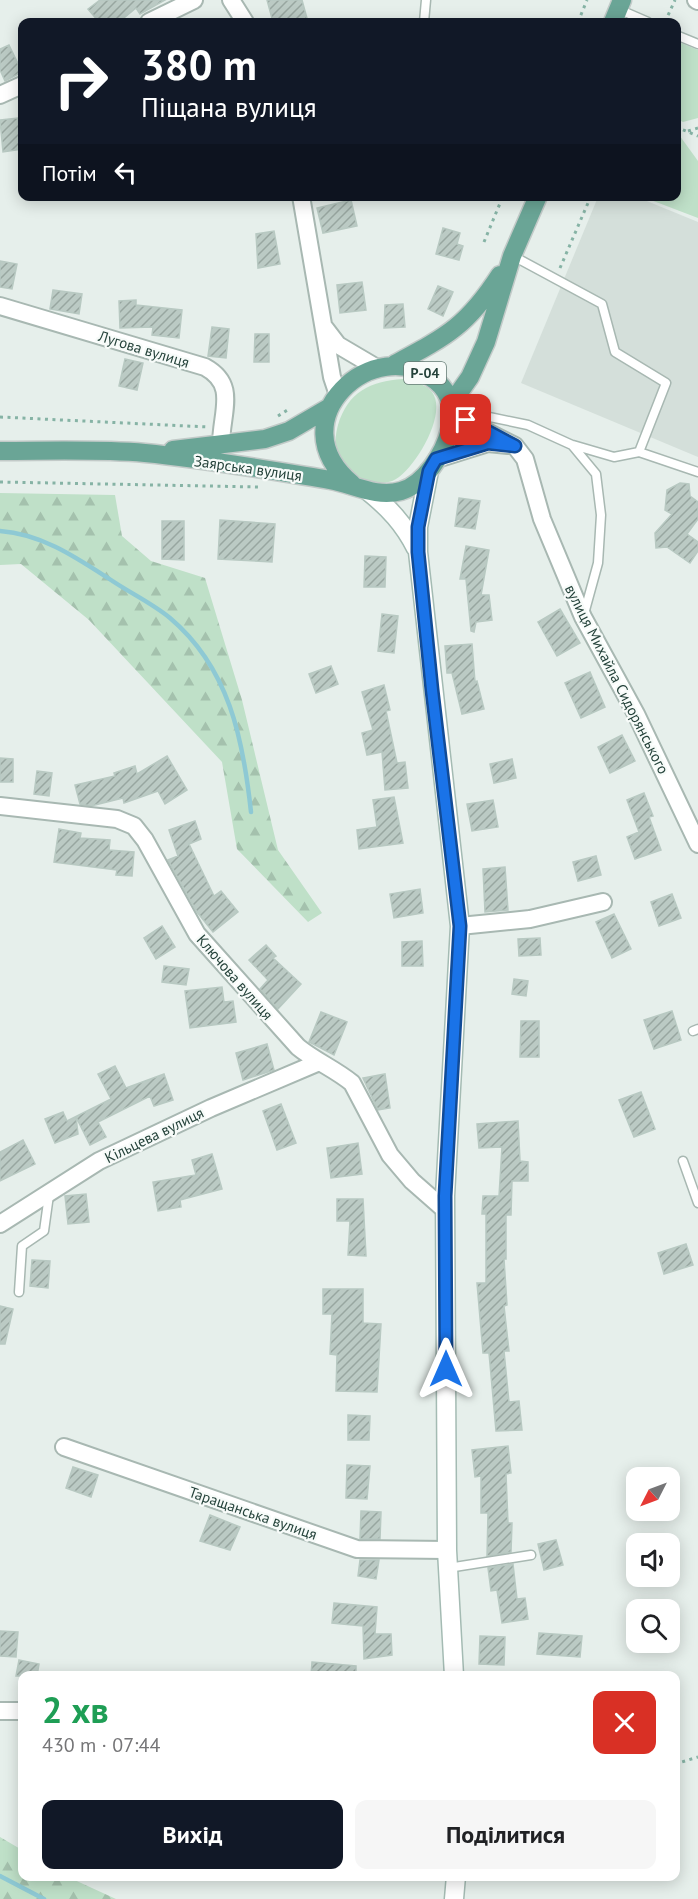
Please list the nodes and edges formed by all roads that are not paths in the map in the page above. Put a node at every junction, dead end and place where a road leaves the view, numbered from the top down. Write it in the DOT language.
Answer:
graph roads {
  1 [pos="194,0"];
  2 [pos="231,0"];
  3 [pos="426,0"];
  4 [pos="618,11"];
  5 [pos="157,18"];
  6 [pos="242,18"];
  7 [pos="424,18"];
  8 [pos="637,18"];
  9 [pos="681,37"];
  10 [pos="698,44"];
  11 [pos="18,87"];
  12 [pos="0,95"];
  13 [pos="302,201"];
  14 [pos="536,201"];
  15 [pos="512,256"];
  16 [pos="0,306"];
  17 [pos="325,327"];
  18 [pos="395,364"];
  19 [pos="377,368"];
  20 [pos="334,401"];
  21 [pos="452,410"];
  22 [pos="221,436"];
  23 [pos="572,445"];
  24 [pos="515,446"];
  25 [pos="0,451"];
  26 [pos="639,452"];
  27 [pos="144,453"];
  28 [pos="433,465"];
  29 [pos="698,472"];
  30 [pos="360,488"];
  31 [pos="418,552"];
  32 [pos="583,617"];
  33 [pos="0,806"];
  34 [pos="698,844"];
  35 [pos="603,902"];
  36 [pos="460,926"];
  37 [pos="317,1063"];
  38 [pos="683,1161"];
  39 [pos="49,1194"];
  40 [pos="698,1203"];
  41 [pos="445,1210"];
  42 [pos="0,1224"];
  43 [pos="19,1292"];
  44 [pos="64,1447"];
  45 [pos="531,1555"];
  46 [pos="447,1559"];
  47 [pos="454,1671"];
  48 [pos="0,1711"];
  49 [pos="18,1711"];
  50 [pos="456,1881"];
  51 [pos="454,1899"];
  1 -- 5 [label="street"];
  2 -- 6 [label="street"];
  3 -- 7 [label="lane"];
  4 -- 8 [label="lane"];
  9 -- 10 [label="lane"];
  11 -- 12 [label="street"];
  13 -- 17 [label="street"];
  14 -- 15 [label="main road, Р-04"];
  15 -- 18 [label="main road, Р-04"];
  15 -- 21 [label="main road, Р-04"];
  15 -- 26 [label="lane"];
  16 -- 22 [label="street, Лугова вулиця"];
  17 -- 19 [label="street"];
  17 -- 20 [label="street"];
  18 -- 19 [label="main road, Р-04"];
  18 -- 21 [label="main road, Р-04"];
  19 -- 20 [label="main road, Р-04"];
  20 -- 22 [label="main road, Заярська вулиця / Р-04"];
  20 -- 30 [label="main road"];
  21 -- 23 [label="lane"];
  21 -- 24 [label="street"];
  21 -- 28 [label="main road, Р-04"];
  22 -- 27 [label="main road, Заярська вулиця / Р-04"];
  23 -- 26 [label="lane"];
  23 -- 32 [label="lane"];
  24 -- 28 [label="street"];
  24 -- 32 [label="street, вулиця Михайла Сидорянського"];
  25 -- 27 [label="main road, Заярська вулиця / Р-04"];
  26 -- 29 [label="lane"];
  27 -- 30 [label="main road, Заярська вулиця / Р-04"];
  28 -- 30 [label="main road, Р-04"];
  28 -- 31 [label="main road"];
  30 -- 31 [label="main road"];
  31 -- 36 [label="main road"];
  32 -- 34 [label="street, вулиця Михайла Сидорянського"];
  33 -- 37 [label="street, Ключова вулиця"];
  35 -- 36 [label="street"];
  36 -- 41 [label="main road"];
  37 -- 39 [label="street, Кільцева вулиця"];
  37 -- 41 [label="street, Ключова вулиця"];
  38 -- 40 [label="lane"];
  39 -- 42 [label="street, Кільцева вулиця"];
  39 -- 43 [label="lane"];
  41 -- 46 [label="main road"];
  44 -- 46 [label="street, Таращанська вулиця"];
  45 -- 46 [label="lane"];
  46 -- 47 [label="main road"];
  48 -- 49 [label="street"];
  50 -- 51 [label="main road"];
}
